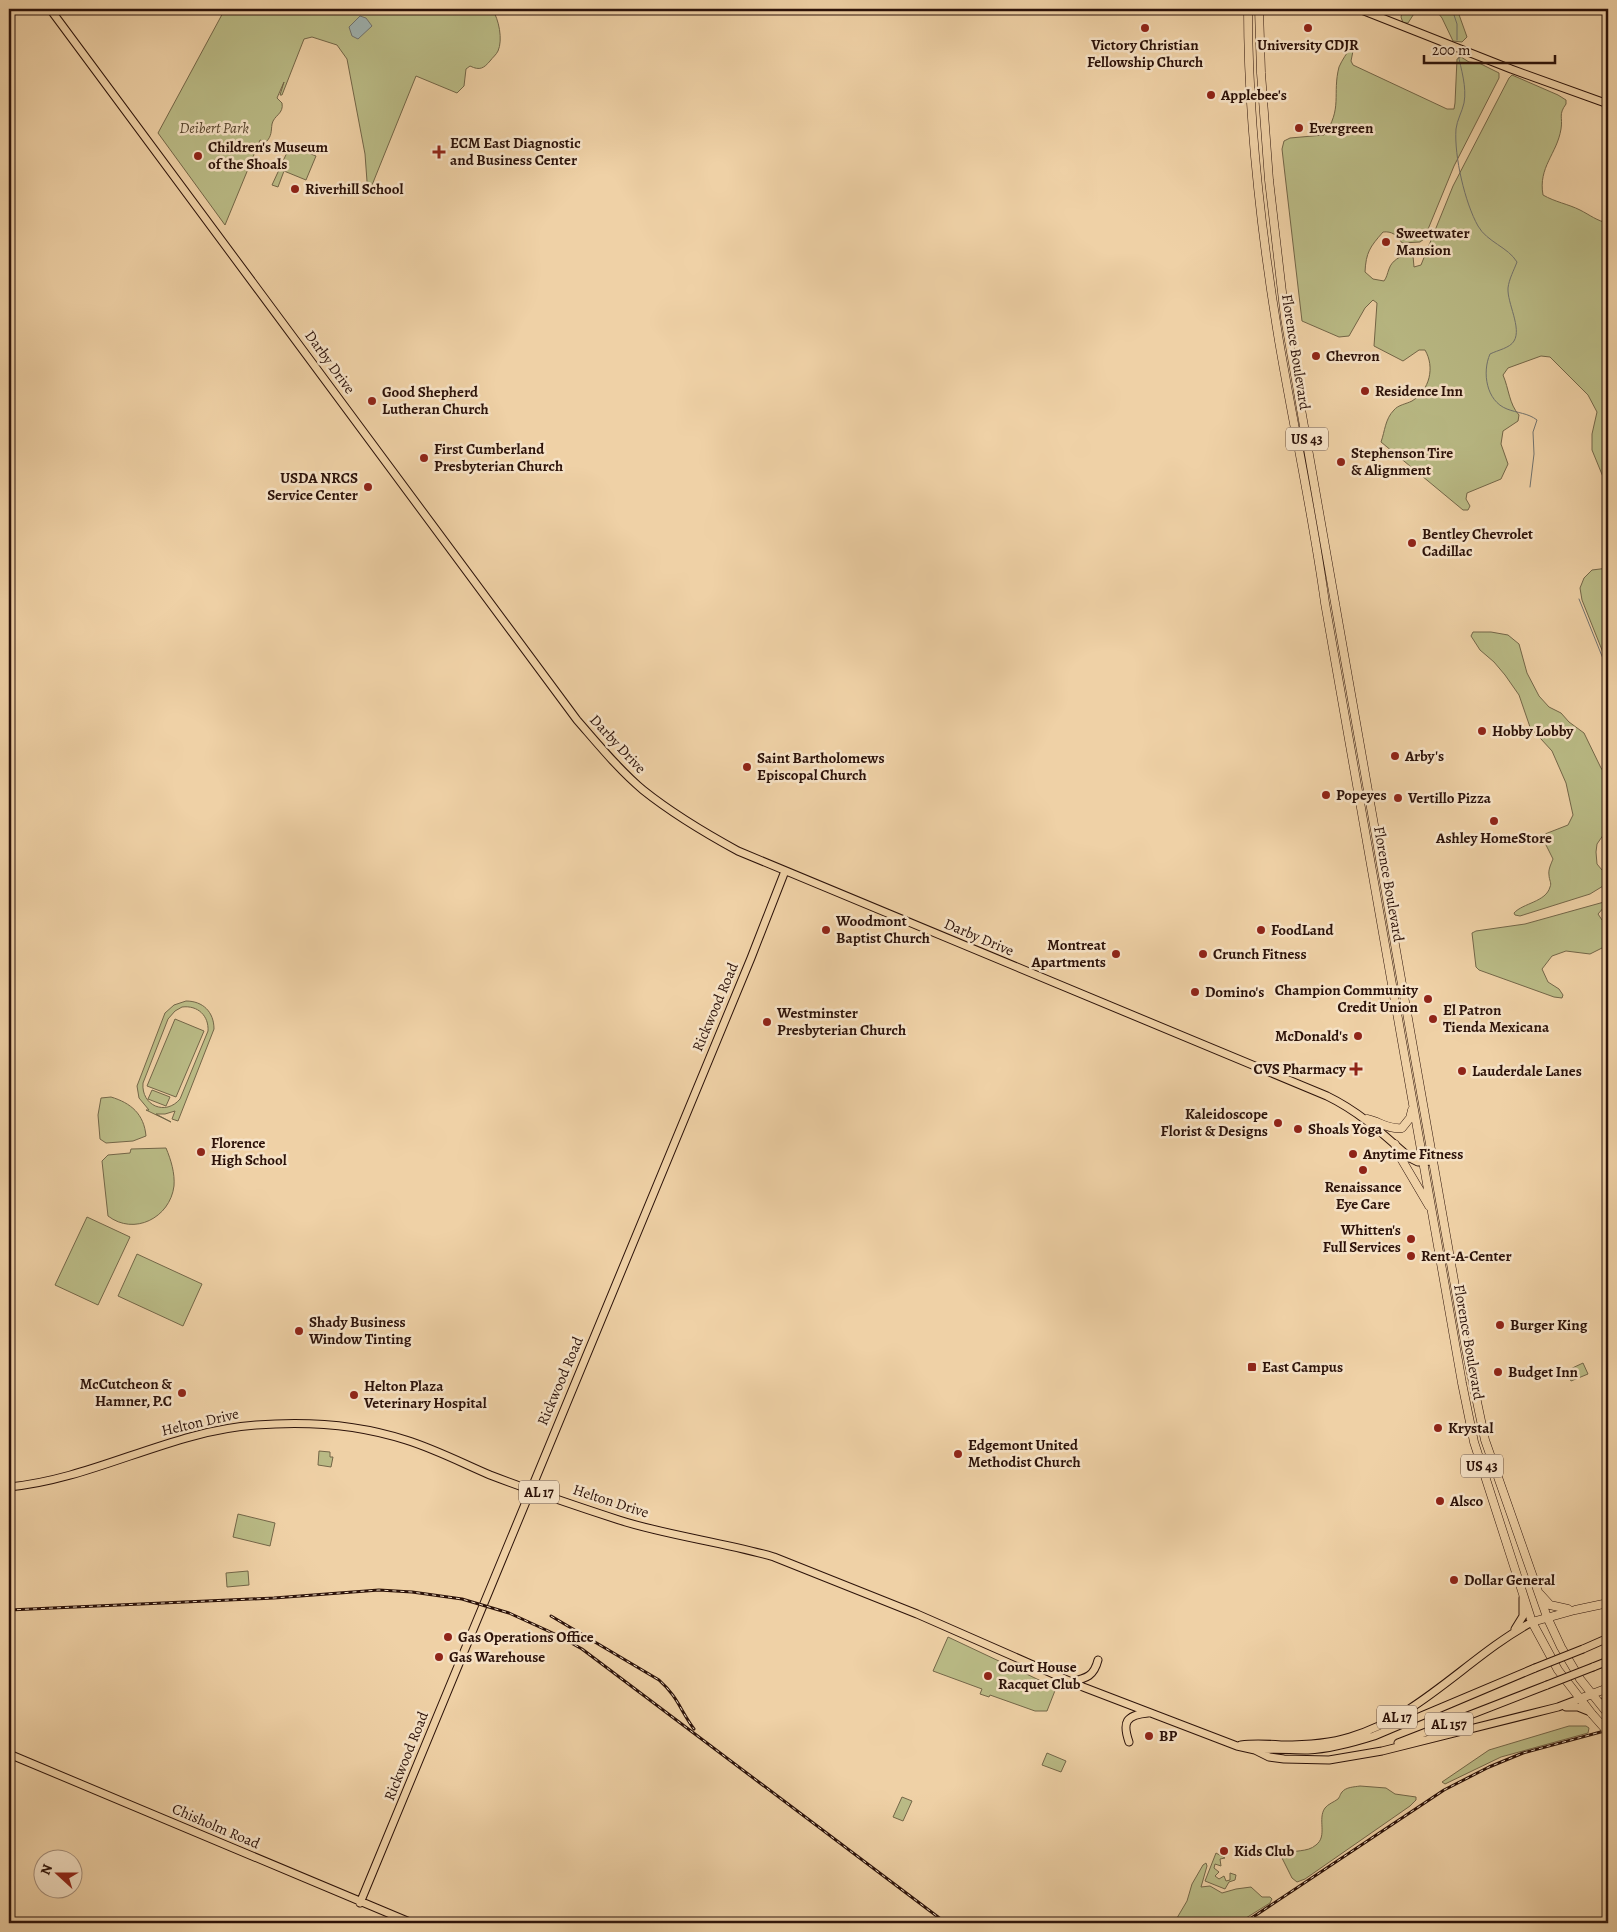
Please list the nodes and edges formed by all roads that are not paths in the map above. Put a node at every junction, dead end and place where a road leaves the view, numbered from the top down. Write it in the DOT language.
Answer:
graph roads {
  1 [pos="50,9"];
  2 [pos="1248,9"];
  3 [pos="1259,9"];
  4 [pos="1360,9"];
  5 [pos="1608,104"];
  6 [pos="786,871"];
  7 [pos="1413,1104"];
  8 [pos="1367,1120"];
  9 [pos="1395,1144"];
  10 [pos="1433,1161"];
  11 [pos="1423,1162"];
  12 [pos="1432,1212"];
  13 [pos="9,1487"];
  14 [pos="530,1490"];
  15 [pos="1536,1590"];
  16 [pos="1524,1595"];
  17 [pos="1608,1603"];
  18 [pos="1575,1610"];
  19 [pos="1547,1617"];
  20 [pos="1532,1622"];
  21 [pos="1506,1638"];
  22 [pos="1608,1638"];
  23 [pos="1098,1660"];
  24 [pos="1608,1661"];
  25 [pos="1072,1682"];
  26 [pos="1608,1688"];
  27 [pos="1608,1692"];
  28 [pos="1592,1695"];
  29 [pos="1579,1700"];
  30 [pos="1558,1707"];
  31 [pos="1606,1712"];
  32 [pos="1150,1713"];
  33 [pos="1590,1713"];
  34 [pos="1608,1732"];
  35 [pos="1128,1742"];
  36 [pos="1237,1746"];
  37 [pos="1255,1750"];
  38 [pos="9,1754"];
  39 [pos="1350,1757"];
  40 [pos="360,1903"];
  41 [pos="412,1923"];
  1 -- 6 [label="main road, Darby Drive"];
  2 -- 7 [label="highway, Florence Boulevard / US 43"];
  3 -- 10 [label="highway, Florence Boulevard / US 43"];
  4 -- 5 [label="main road"];
  6 -- 8 [label="main road, Darby Drive"];
  6 -- 14 [label="main road, Rickwood Road"];
  7 -- 8 [label="highway"];
  7 -- 11 [label="highway, Florence Boulevard / US 43"];
  8 -- 9 [label="main road, Darby Drive"];
  9 -- 11 [label="main road, Darby Drive"];
  9 -- 12 [label="highway"];
  10 -- 11 [label="main road"];
  10 -- 15 [label="highway, Florence Boulevard / US 43"];
  11 -- 12 [label="highway, Florence Boulevard / US 43"];
  12 -- 16 [label="highway, Florence Boulevard / US 43"];
  13 -- 14 [label="main road, Helton Drive / AL 17"];
  14 -- 25 [label="main road, Helton Drive / AL 17"];
  14 -- 40 [label="main road, Rickwood Road"];
  15 -- 18 [label="highway"];
  15 -- 19 [label="highway, Florence Boulevard / US 43"];
  16 -- 20 [label="highway, Florence Boulevard / US 43"];
  16 -- 21 [label="main road"];
  17 -- 18 [label="highway"];
  18 -- 19 [label="highway"];
  19 -- 20 [label="highway, AL 17"];
  19 -- 28 [label="highway, Florence Boulevard / US 43"];
  20 -- 21 [label="main road, AL 17"];
  20 -- 29 [label="highway, Florence Boulevard / US 43"];
  21 -- 36 [label="main road, AL 17"];
  22 -- 37 [label="main road, AL 157, bridge"];
  23 -- 25 [label="main road"];
  24 -- 39 [label="main road, AL 157, bridge"];
  25 -- 32 [label="main road, Helton Drive / AL 17"];
  26 -- 28 [label="highway"];
  27 -- 31 [label="highway"];
  28 -- 29 [label="highway"];
  28 -- 31 [label="highway, Florence Boulevard / US 43"];
  29 -- 30 [label="main road"];
  29 -- 33 [label="highway, Florence Boulevard / US 43"];
  30 -- 33 [label="main road, AL 17"];
  30 -- 39 [label="main road, AL 17"];
  32 -- 35 [label="main road"];
  32 -- 36 [label="main road, AL 17"];
  33 -- 34 [label="highway, Florence Boulevard / US 43, bridge"];
  36 -- 37 [label="main road, AL 17"];
  37 -- 39 [label="main road, AL 17"];
  38 -- 40 [label="main road, Chisholm Road"];
  40 -- 41 [label="main road, Chisholm Road"];
}
